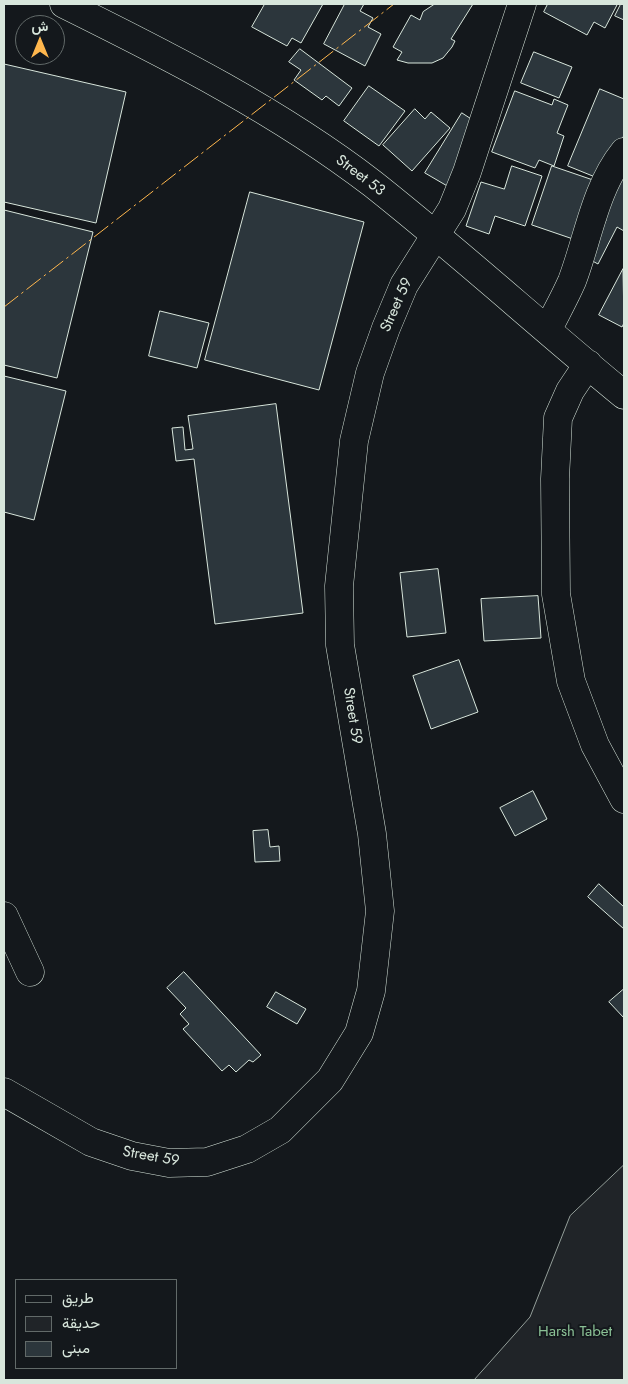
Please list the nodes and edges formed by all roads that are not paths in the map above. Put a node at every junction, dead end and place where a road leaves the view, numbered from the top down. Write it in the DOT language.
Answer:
graph roads {
  1 [pos="64,4"];
  2 [pos="522,4"];
  3 [pos="624,152"];
  4 [pos="435,236"];
  5 [pos="548,329"];
  6 [pos="588,364"];
  7 [pos="624,395"];
  8 [pos="624,799"];
  9 [pos="4,916"];
  10 [pos="30,972"];
  11 [pos="4,1092"];
  1 -- 4 [label="street, Street 53"];
  2 -- 4 [label="street, Street 59"];
  3 -- 5 [label="street"];
  4 -- 5 [label="street, Street 53"];
  4 -- 11 [label="street, Street 59"];
  5 -- 6 [label="street, Street 53"];
  6 -- 7 [label="street, Street 53"];
  6 -- 8 [label="street"];
  9 -- 10 [label="street"];
}
